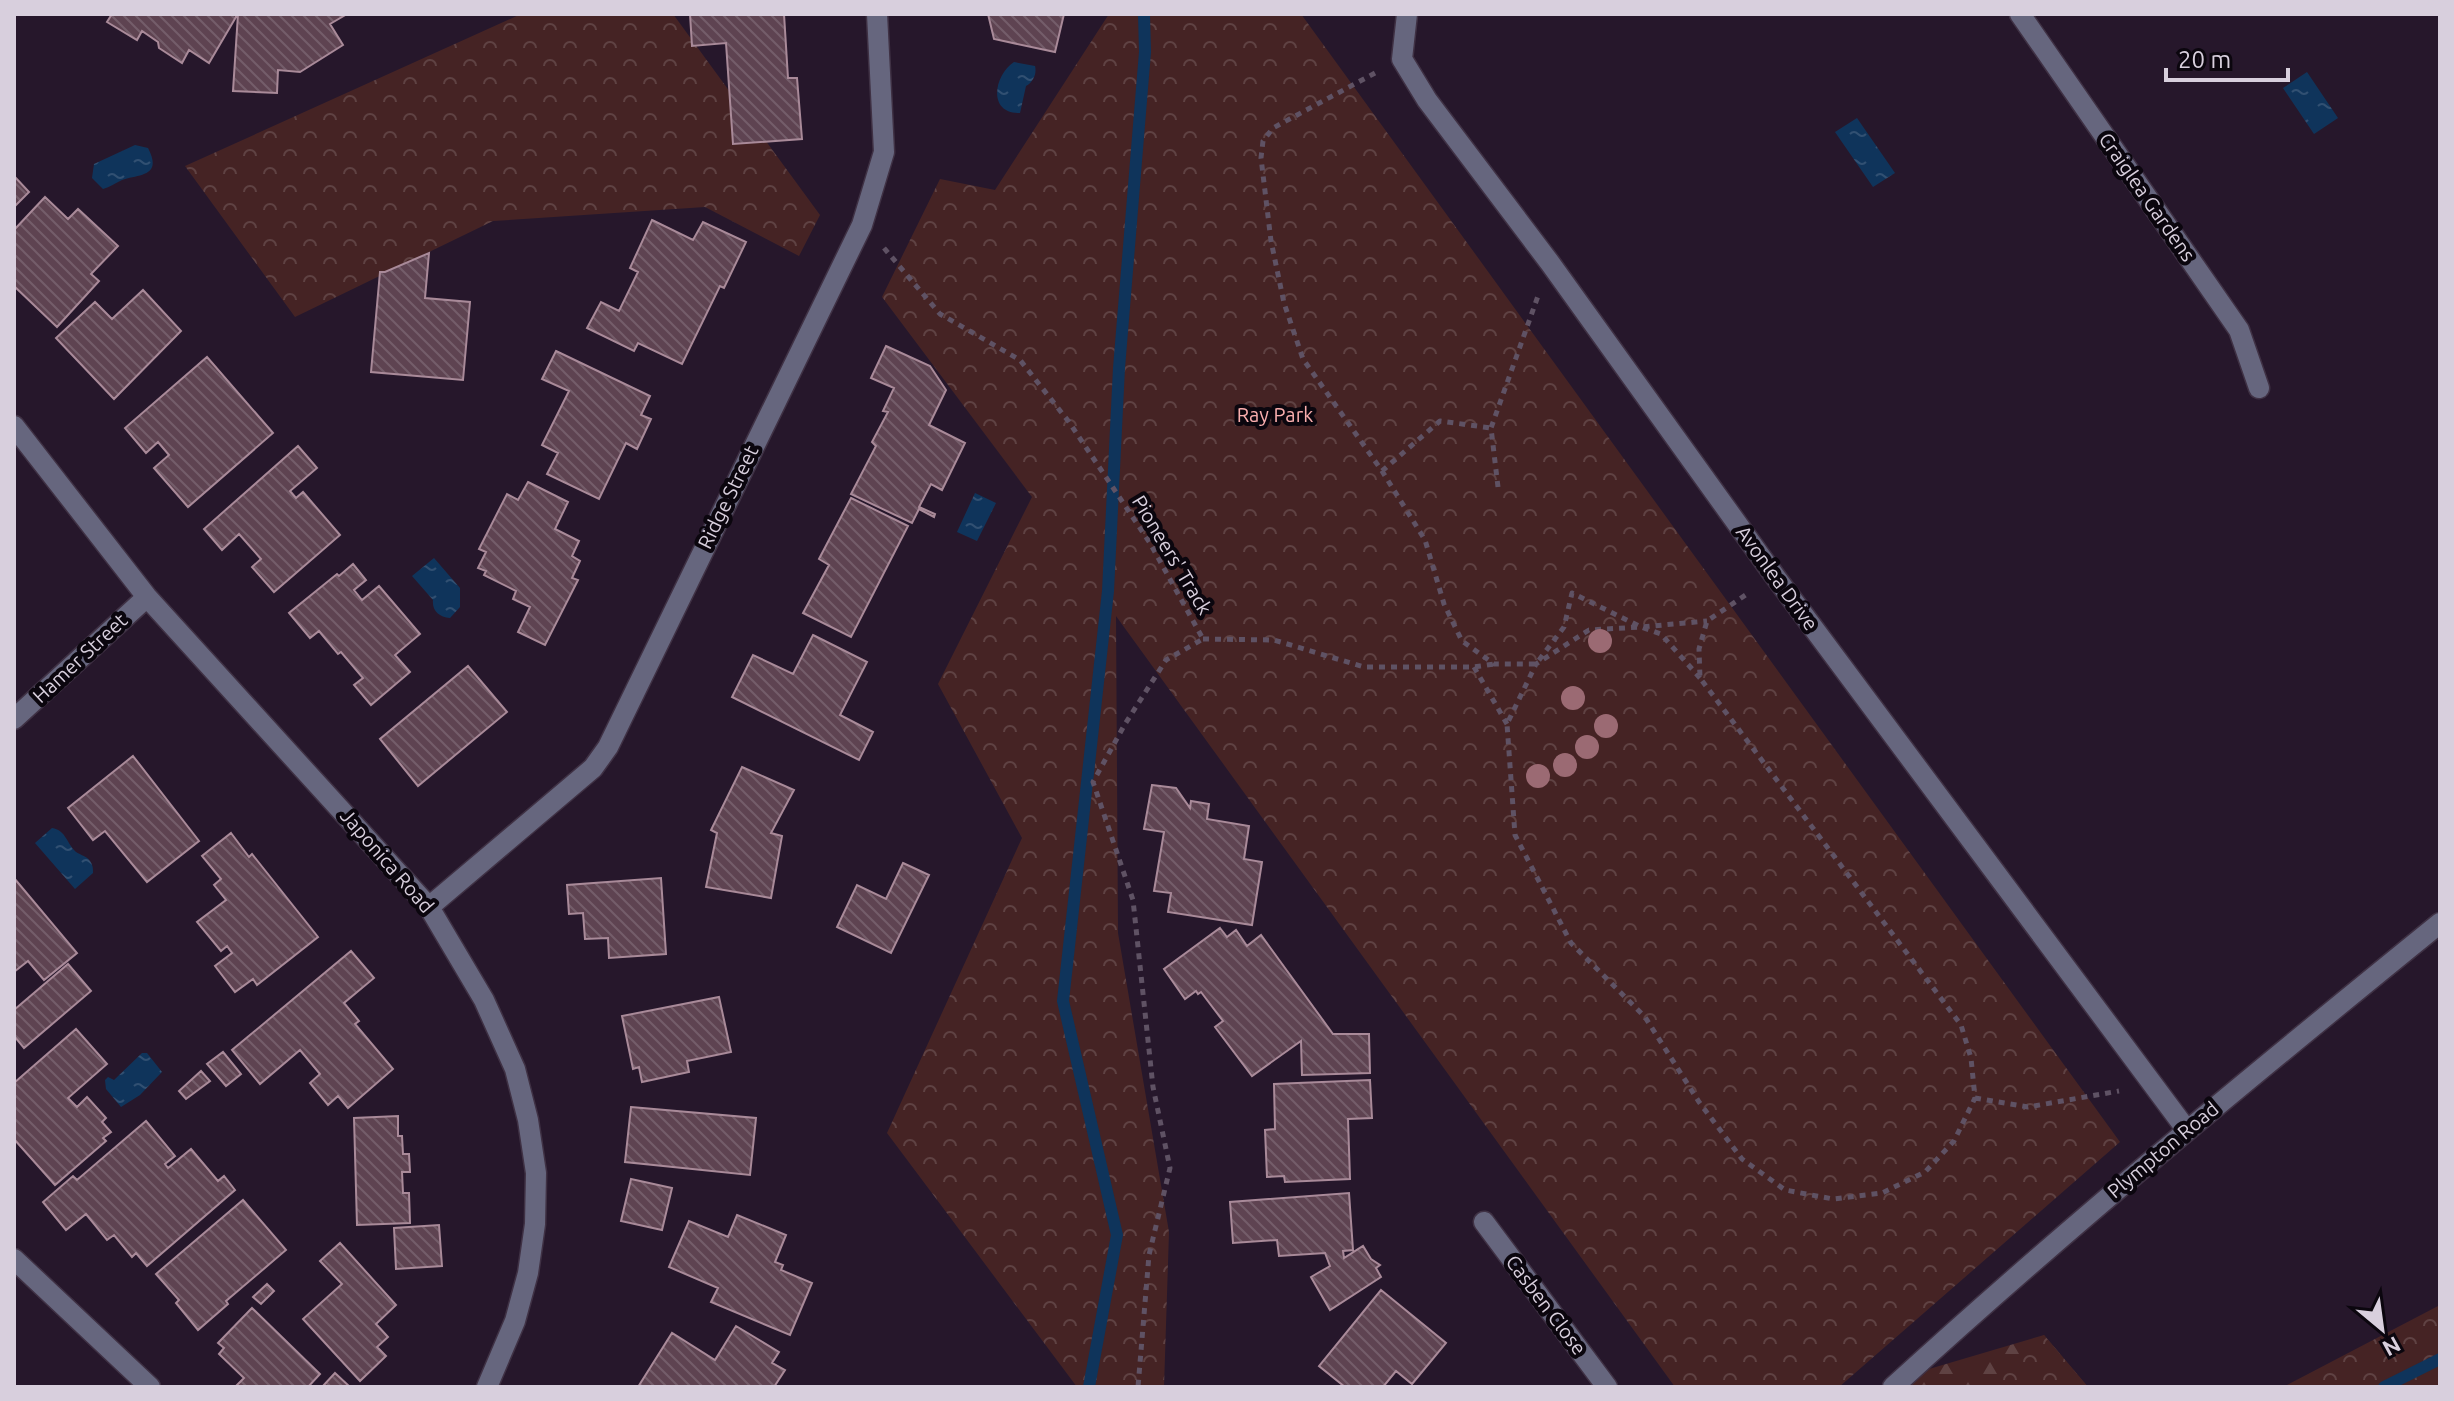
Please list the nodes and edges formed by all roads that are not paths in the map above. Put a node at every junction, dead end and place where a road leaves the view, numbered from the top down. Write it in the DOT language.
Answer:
graph roads {
  1 [pos="877,14"];
  2 [pos="1407,14"];
  3 [pos="2020,14"];
  4 [pos="2259,388"];
  5 [pos="14,426"];
  6 [pos="147,597"];
  7 [pos="14,719"];
  8 [pos="429,907"];
  9 [pos="2440,923"];
  10 [pos="2186,1129"];
  11 [pos="1484,1222"];
  12 [pos="14,1259"];
  13 [pos="150,1387"];
  14 [pos="487,1387"];
  15 [pos="1607,1387"];
  16 [pos="1893,1387"];
  1 -- 8 [label="street, Ridge Street"];
  2 -- 10 [label="street, Avonlea Drive"];
  3 -- 4 [label="street, Craiglea Gardens"];
  5 -- 6 [label="street, Japonica Road"];
  6 -- 7 [label="street, Hamer Street"];
  6 -- 8 [label="street, Japonica Road"];
  8 -- 14 [label="street, Japonica Road"];
  9 -- 10 [label="street, Plympton Road"];
  10 -- 16 [label="street, Plympton Road"];
  11 -- 15 [label="street, Casben Close"];
  12 -- 13 [label="street"];
}
